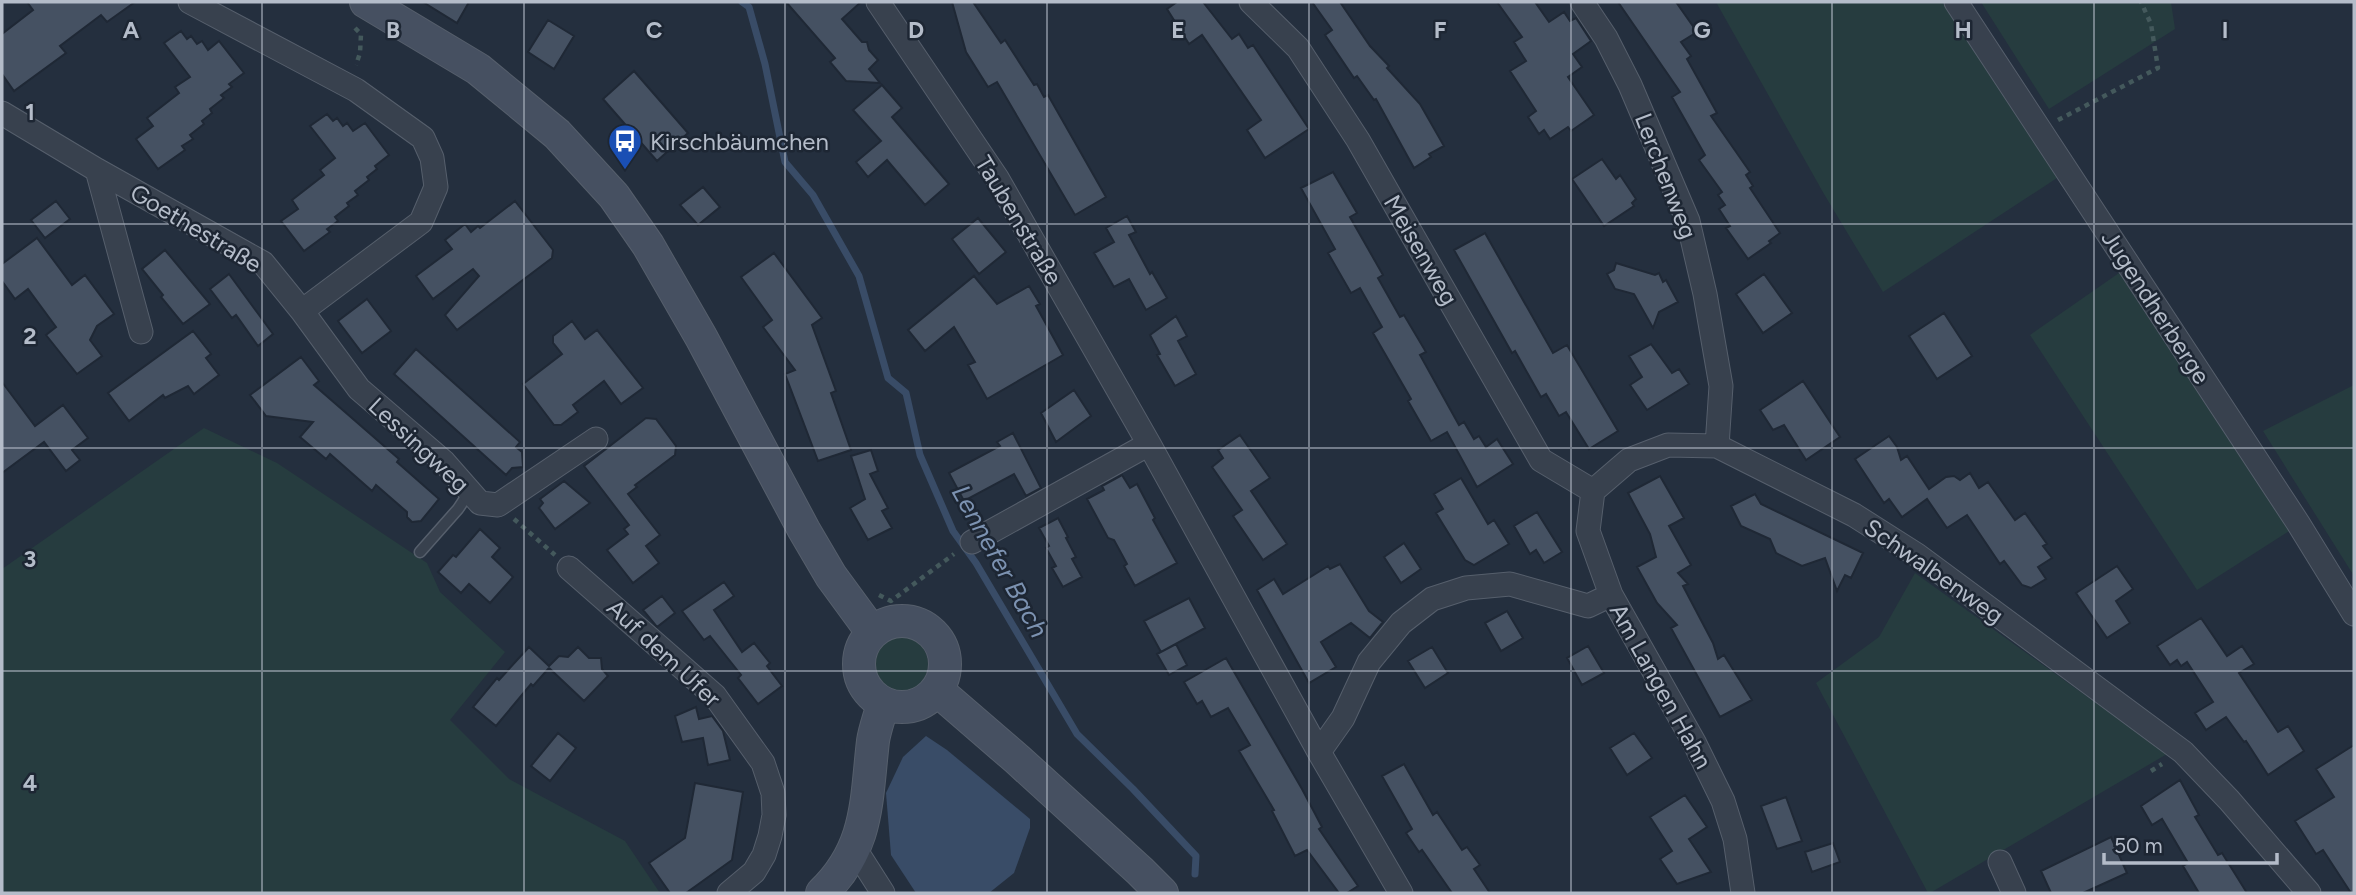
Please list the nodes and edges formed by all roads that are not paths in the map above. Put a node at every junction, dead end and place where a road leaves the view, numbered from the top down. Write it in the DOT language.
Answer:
graph roads {
  1 [pos="190,2"];
  2 [pos="878,2"];
  3 [pos="1251,2"];
  4 [pos="1582,2"];
  5 [pos="1956,2"];
  6 [pos="360,14"];
  7 [pos="2,113"];
  8 [pos="97,170"];
  9 [pos="302,311"];
  10 [pos="141,332"];
  11 [pos="596,439"];
  12 [pos="1149,444"];
  13 [pos="1717,446"];
  14 [pos="470,491"];
  15 [pos="1593,491"];
  16 [pos="965,547"];
  17 [pos="420,552"];
  18 [pos="569,568"];
  19 [pos="1611,595"];
  20 [pos="2354,614"];
  21 [pos="872,632"];
  22 [pos="937,690"];
  23 [pos="883,704"];
  24 [pos="1319,752"];
  25 [pos="855,849"];
  26 [pos="2000,862"];
  27 [pos="729,893"];
  28 [pos="822,893"];
  29 [pos="883,893"];
  30 [pos="1162,893"];
  31 [pos="1401,893"];
  32 [pos="1743,893"];
  33 [pos="2014,893"];
  34 [pos="2309,893"];
  1 -- 9 [label="street"];
  2 -- 12 [label="street, Taubenstraße"];
  3 -- 15 [label="street, Meisenweg"];
  4 -- 13 [label="street, Lerchenweg"];
  5 -- 20 [label="street, Jugendherberge"];
  6 -- 21 [label="main road"];
  7 -- 8 [label="street, Goethestraße"];
  8 -- 9 [label="street, Goethestraße"];
  8 -- 10 [label="street"];
  9 -- 14 [label="street, Lessingweg"];
  11 -- 14 [label="street, Lessingweg"];
  12 -- 16 [label="street"];
  12 -- 24 [label="street, Taubenstraße"];
  13 -- 15 [label="street, Schwalbenweg"];
  13 -- 34 [label="street, Schwalbenweg"];
  14 -- 17 [label="lane"];
  15 -- 19 [label="street"];
  18 -- 27 [label="street, Auf dem Ufer"];
  19 -- 24 [label="street, Am Langen Hahn"];
  19 -- 32 [label="street, Am Langen Hahn"];
  21 -- 22 [label="main road"];
  21 -- 23 [label="main road"];
  22 -- 23 [label="main road"];
  22 -- 30 [label="main road"];
  23 -- 25 [label="main road"];
  24 -- 31 [label="street"];
  25 -- 28 [label="main road"];
  25 -- 29 [label="street"];
  26 -- 33 [label="street"];
}
